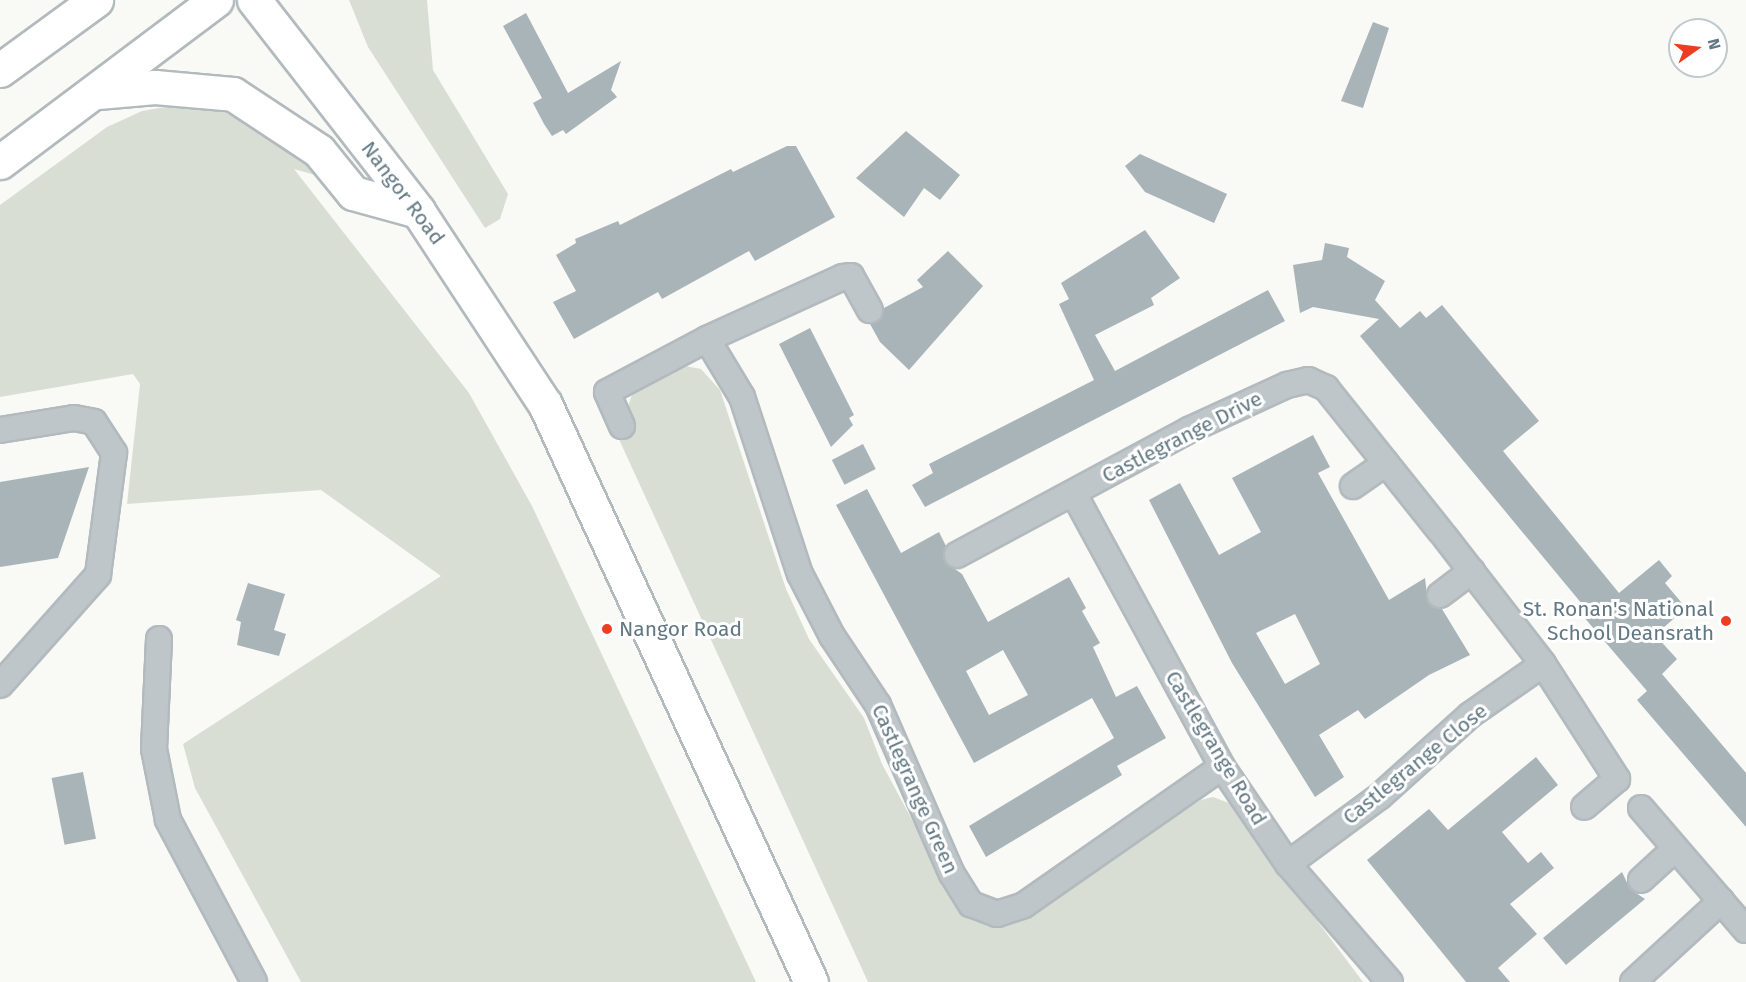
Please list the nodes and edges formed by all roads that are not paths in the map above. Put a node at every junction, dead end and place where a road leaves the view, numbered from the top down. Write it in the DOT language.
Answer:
graph roads {
  1 [pos="58,0"];
  2 [pos="96,0"];
  3 [pos="216,0"];
  4 [pos="254,0"];
  5 [pos="11,61"];
  6 [pos="98,92"];
  7 [pos="0,162"];
  8 [pos="418,211"];
  9 [pos="870,310"];
  10 [pos="708,339"];
  11 [pos="622,426"];
  12 [pos="0,430"];
  13 [pos="1386,463"];
  14 [pos="1353,486"];
  15 [pos="1074,494"];
  16 [pos="957,555"];
  17 [pos="1472,571"];
  18 [pos="1440,595"];
  19 [pos="159,639"];
  20 [pos="1543,664"];
  21 [pos="0,686"];
  22 [pos="1222,767"];
  23 [pos="1584,807"];
  24 [pos="1641,808"];
  25 [pos="1675,849"];
  26 [pos="1288,864"];
  27 [pos="1641,880"];
  28 [pos="1721,901"];
  29 [pos="1746,930"];
  30 [pos="255,982"];
  31 [pos="811,982"];
  32 [pos="1390,982"];
  33 [pos="1633,982"];
  1 -- 5 [label="main road"];
  2 -- 5 [label="main road"];
  3 -- 6 [label="main road"];
  4 -- 8 [label="main road, Nangor Road"];
  6 -- 7 [label="main road"];
  6 -- 8 [label="main road"];
  8 -- 31 [label="main road, Nangor Road"];
  9 -- 10 [label="street"];
  10 -- 11 [label="street"];
  10 -- 22 [label="street, Castlegrange Green"];
  12 -- 21 [label="street"];
  13 -- 14 [label="street"];
  13 -- 15 [label="street, Castlegrange Drive"];
  13 -- 17 [label="street, Castlegrange Drive"];
  15 -- 16 [label="street, Castlegrange Drive"];
  15 -- 22 [label="street, Castlegrange Road"];
  17 -- 18 [label="street"];
  17 -- 20 [label="street"];
  19 -- 30 [label="street"];
  20 -- 23 [label="street"];
  20 -- 26 [label="street, Castlegrange Close"];
  22 -- 26 [label="street, Castlegrange Road"];
  24 -- 25 [label="street"];
  25 -- 27 [label="street"];
  25 -- 28 [label="street"];
  26 -- 32 [label="street, Castlegrange Road"];
  28 -- 29 [label="street"];
  28 -- 33 [label="street"];
}
